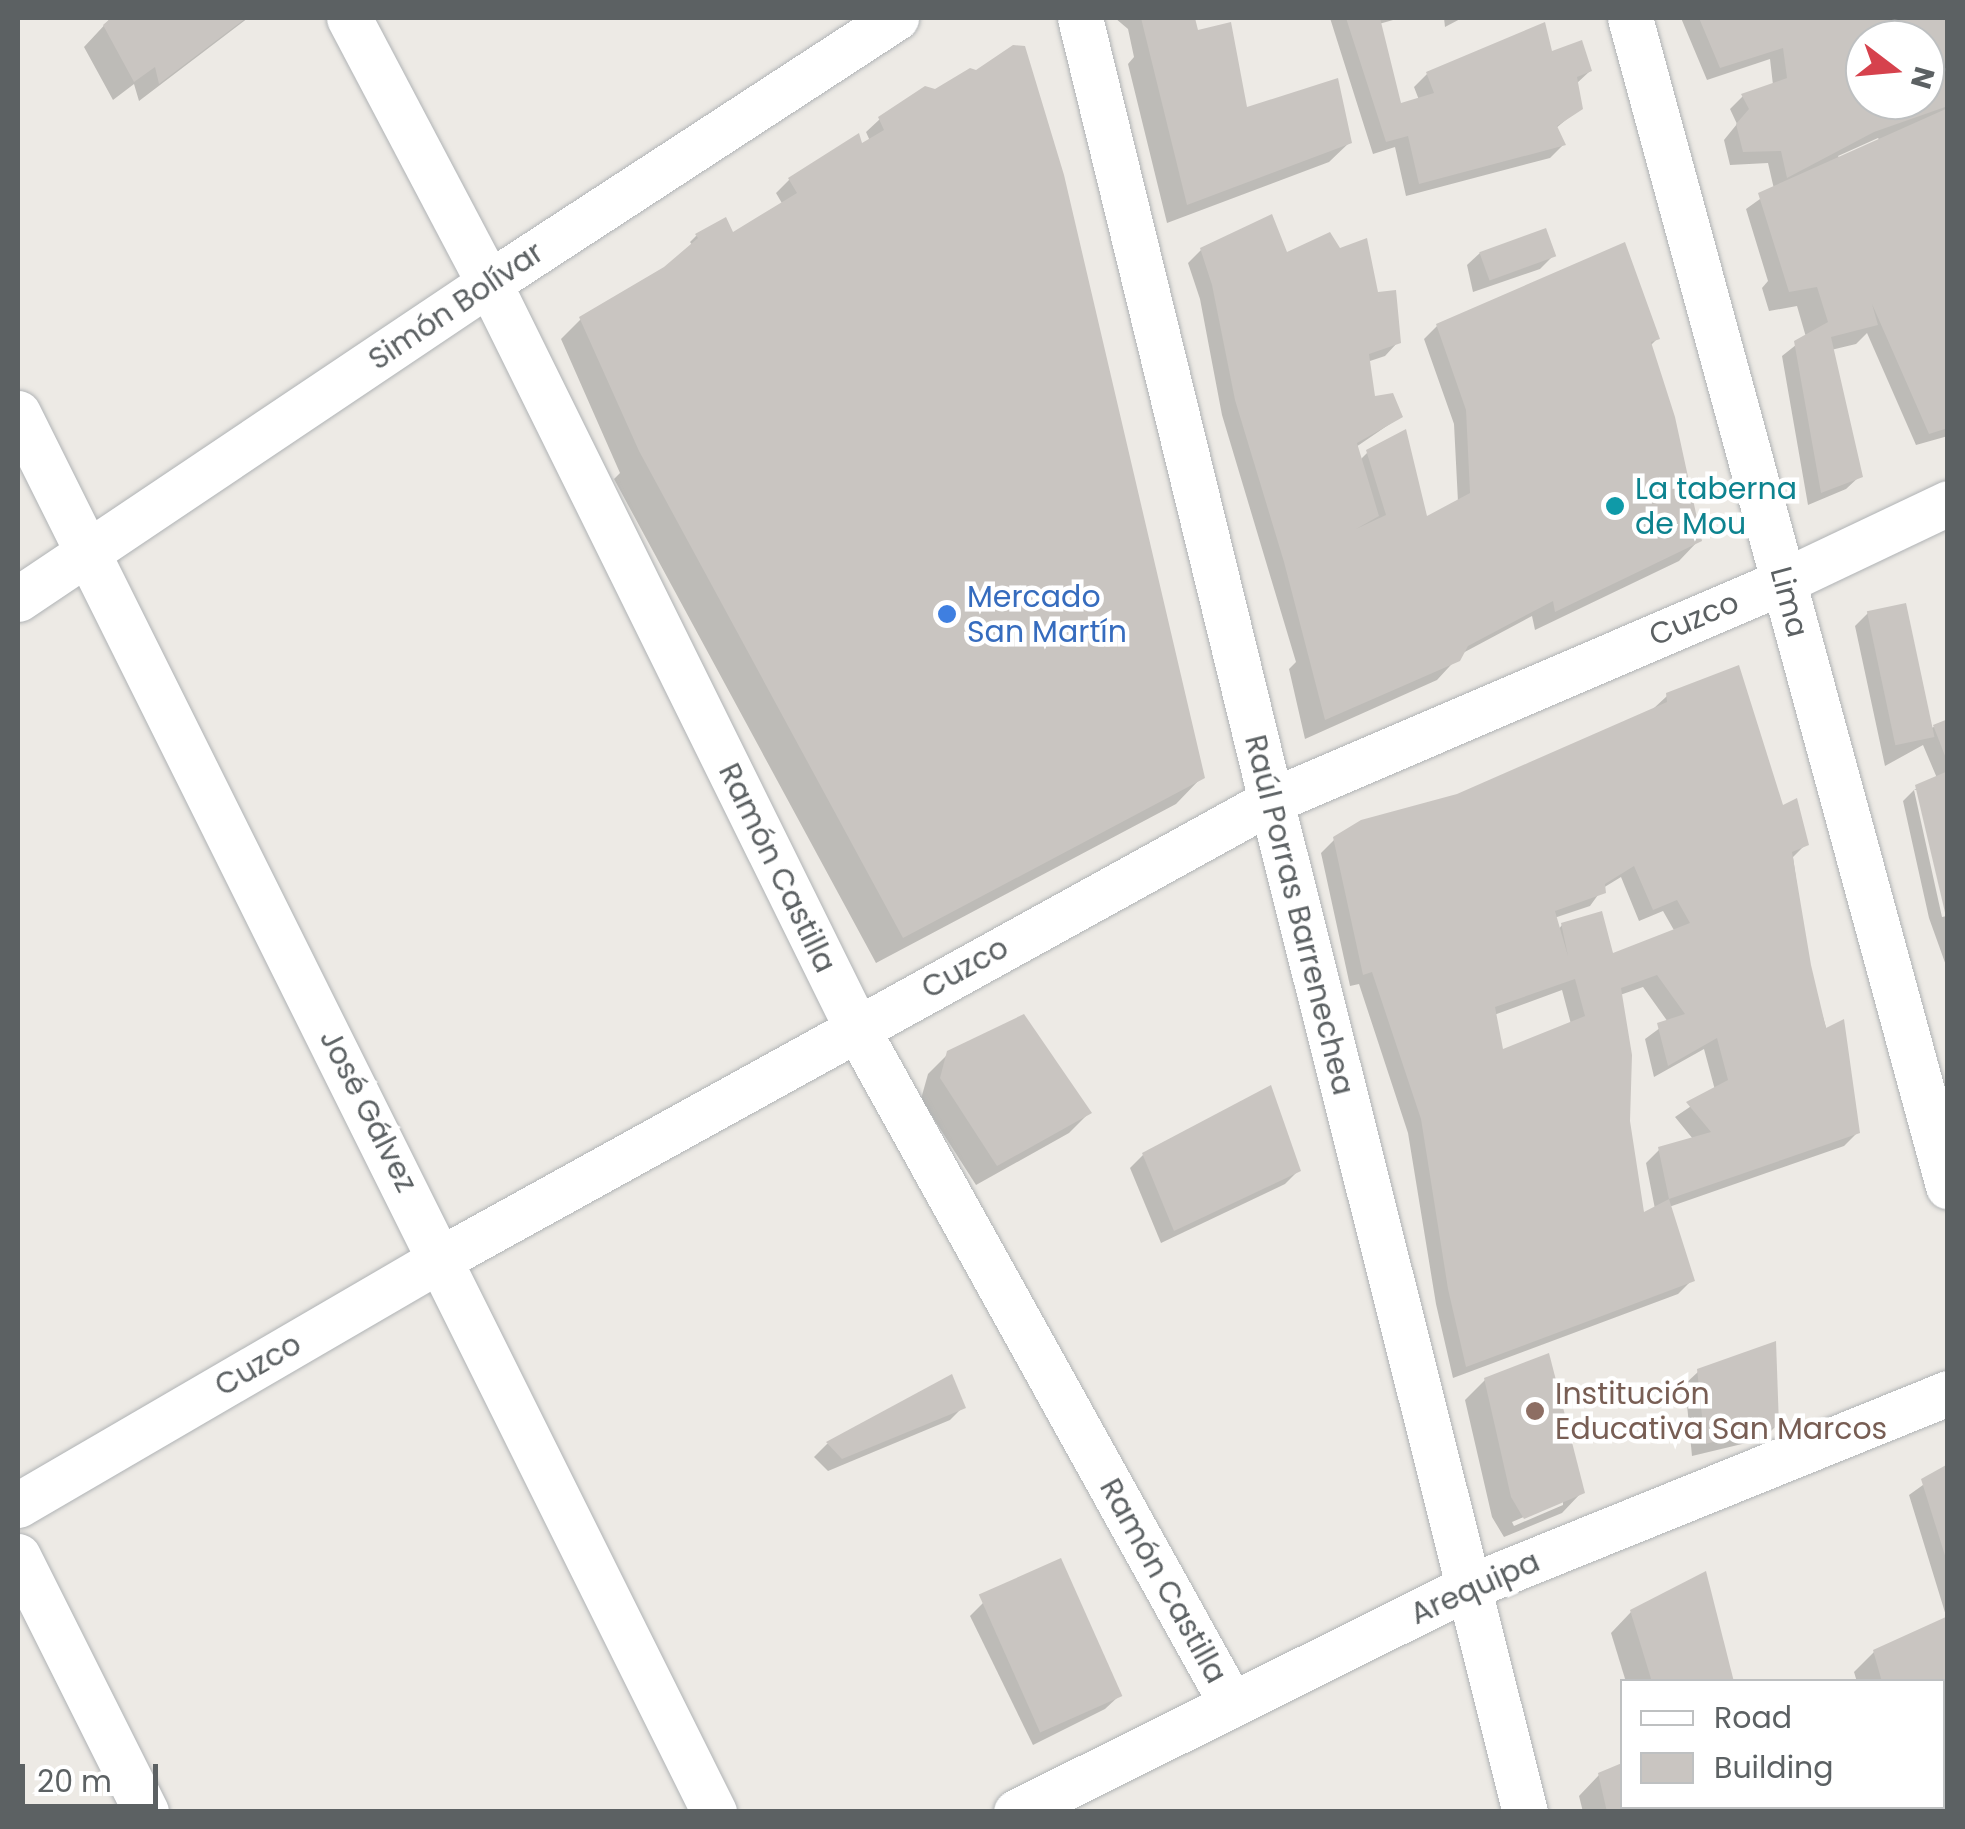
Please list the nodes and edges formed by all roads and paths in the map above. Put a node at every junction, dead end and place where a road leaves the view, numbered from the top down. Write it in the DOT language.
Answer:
graph roads {
  1 [pos="349,18"];
  2 [pos="896,18"];
  3 [pos="1080,18"];
  4 [pos="1630,18"];
  5 [pos="489,282"];
  6 [pos="18,413"];
  7 [pos="1948,502"];
  8 [pos="87,553"];
  9 [pos="1784,581"];
  10 [pos="18,599"];
  11 [pos="1270,801"];
  12 [pos="856,1028"];
  13 [pos="1948,1186"];
  14 [pos="442,1258"];
  15 [pos="1948,1392"];
  16 [pos="18,1505"];
  17 [pos="18,1556"];
  18 [pos="1466,1588"];
  19 [pos="1232,1706"];
  20 [pos="146,1812"];
  21 [pos="714,1812"];
  22 [pos="1016,1812"];
  23 [pos="1524,1812"];
  1 -- 5 [label="street, Ramón Castilla"];
  2 -- 5 [label="street, Simón Bolívar"];
  3 -- 11 [label="street, Raúl Porras Barrenechea"];
  4 -- 9 [label="street, Lima"];
  5 -- 8 [label="street, Simón Bolívar"];
  5 -- 12 [label="street, Ramón Castilla"];
  6 -- 8 [label="street, José Gálvez"];
  7 -- 9 [label="street, Cuzco"];
  8 -- 10 [label="street, Simón Bolívar"];
  8 -- 14 [label="street, José Gálvez"];
  9 -- 11 [label="street, Cuzco"];
  9 -- 13 [label="street, Lima"];
  11 -- 12 [label="street, Cuzco"];
  11 -- 18 [label="street, Raúl Porras Barrenechea"];
  12 -- 14 [label="street, Cuzco"];
  12 -- 19 [label="street, Ramón Castilla"];
  14 -- 16 [label="street, Cuzco"];
  14 -- 21 [label="street, José Gálvez"];
  15 -- 18 [label="street, Arequipa"];
  17 -- 20 [label="street"];
  18 -- 19 [label="street, Arequipa"];
  18 -- 23 [label="street, Raúl Porras Barrenechea"];
  19 -- 22 [label="street, Arequipa"];
}
